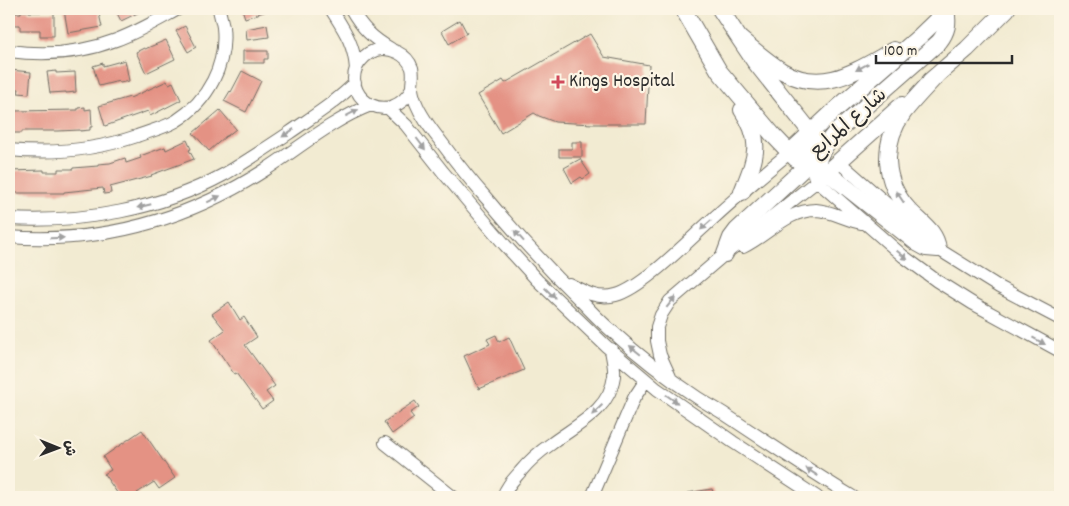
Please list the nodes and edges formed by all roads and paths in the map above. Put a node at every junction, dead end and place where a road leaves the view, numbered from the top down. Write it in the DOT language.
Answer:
graph roads {
  1 [pos="178,9"];
  2 [pos="219,9"];
  3 [pos="331,9"];
  4 [pos="351,9"];
  5 [pos="683,9"];
  6 [pos="720,9"];
  7 [pos="947,9"];
  8 [pos="1007,9"];
  9 [pos="920,36"];
  10 [pos="738,38"];
  11 [pos="391,50"];
  12 [pos="9,51"];
  13 [pos="356,69"];
  14 [pos="719,71"];
  15 [pos="937,75"];
  16 [pos="355,83"];
  17 [pos="412,89"];
  18 [pos="371,105"];
  19 [pos="388,108"];
  20 [pos="811,133"];
  21 [pos="9,150"];
  22 [pos="813,161"];
  23 [pos="742,192"];
  24 [pos="9,219"];
  25 [pos="865,223"];
  26 [pos="9,237"];
  27 [pos="938,249"];
  28 [pos="725,254"];
  29 [pos="558,278"];
  30 [pos="1060,319"];
  31 [pos="611,349"];
  32 [pos="1060,351"];
  33 [pos="671,379"];
  34 [pos="646,380"];
  35 [pos="385,443"];
  36 [pos="453,497"];
  37 [pos="503,497"];
  38 [pos="592,497"];
  39 [pos="817,497"];
  40 [pos="853,497"];
  1 -- 12 [label="street"];
  2 -- 21 [label="street"];
  3 -- 13 [label="street"];
  4 -- 11 [label="street"];
  5 -- 14 [label="main road"];
  6 -- 10 [label="main road"];
  7 -- 9 [label="main road, شارع المرابع"];
  7 -- 22 [label="main road"];
  8 -- 15 [label="main road, شارع المرابع"];
  9 -- 10 [label="main road, one-way"];
  9 -- 20 [label="main road, شارع المرابع"];
  10 -- 20 [label="main road"];
  11 -- 13 [label="street"];
  11 -- 17 [label="street"];
  13 -- 16 [label="street"];
  14 -- 22 [label="main road"];
  14 -- 23 [label="main road"];
  15 -- 22 [label="main road, شارع المرابع"];
  27 -- 15 [label="main road, one-way"];
  16 -- 18 [label="street"];
  16 -- 24 [label="street, one-way"];
  17 -- 19 [label="street"];
  29 -- 17 [label="street, one-way"];
  18 -- 19 [label="street"];
  26 -- 18 [label="street, one-way"];
  19 -- 31 [label="street, one-way"];
  20 -- 22 [label="main road"];
  22 -- 23 [label="street"];
  22 -- 25 [label="street"];
  22 -- 27 [label="main road"];
  22 -- 28 [label="main road"];
  23 -- 29 [label="street, one-way"];
  25 -- 28 [label="street"];
  25 -- 32 [label="street, one-way"];
  27 -- 30 [label="street"];
  33 -- 28 [label="street, one-way"];
  33 -- 29 [label="street, one-way"];
  31 -- 34 [label="street"];
  31 -- 37 [label="street, one-way"];
  40 -- 33 [label="street, one-way"];
  34 -- 38 [label="street"];
  34 -- 39 [label="street, one-way"];
  35 -- 36 [label="street"];
}
